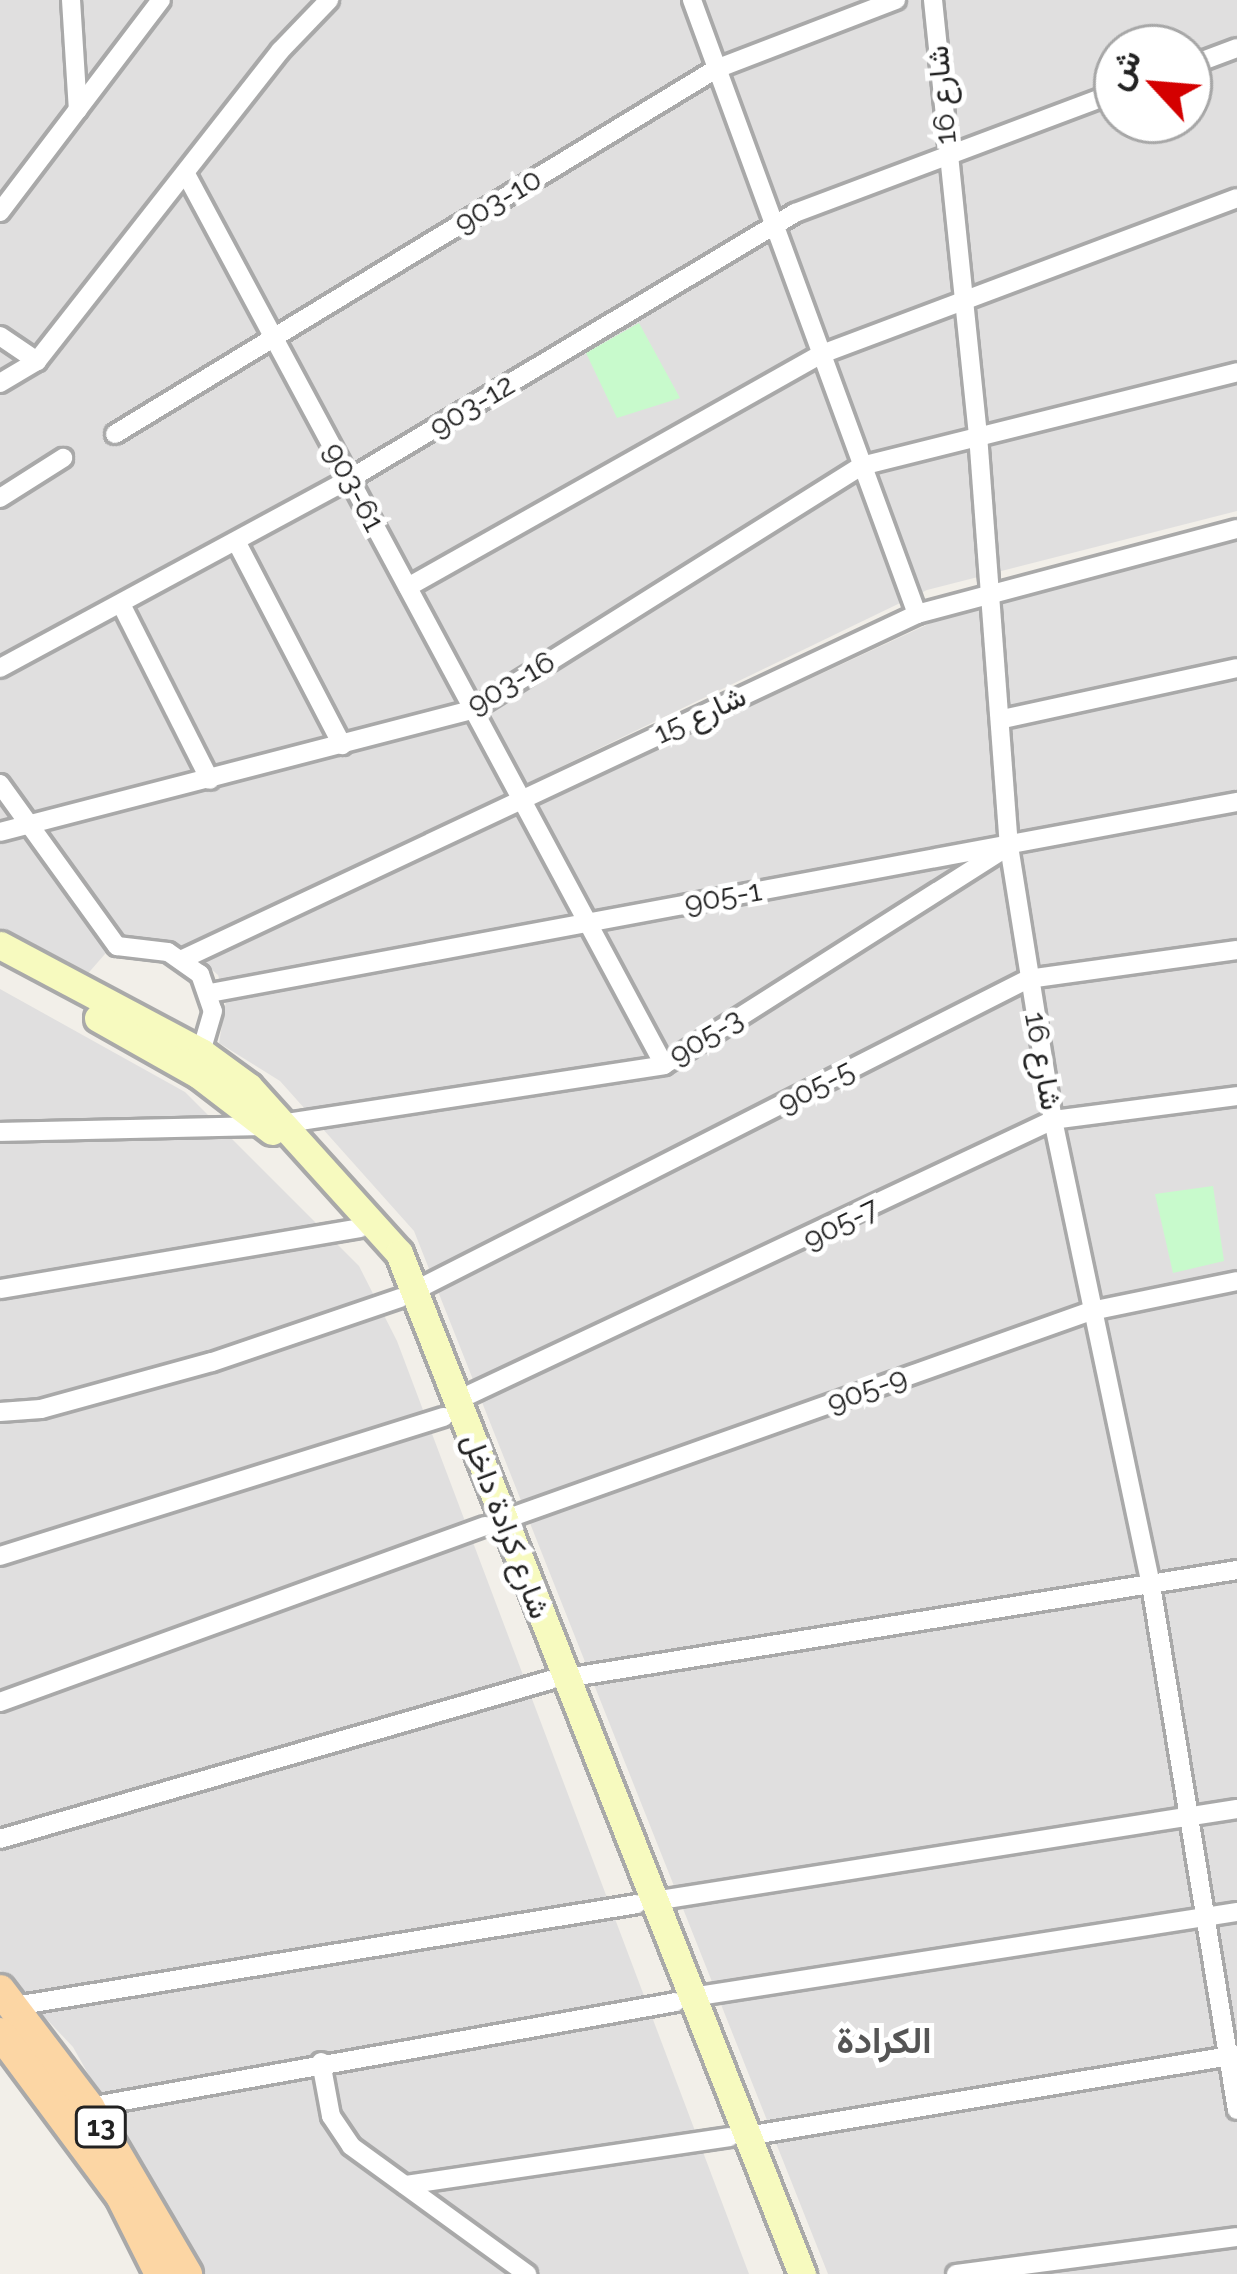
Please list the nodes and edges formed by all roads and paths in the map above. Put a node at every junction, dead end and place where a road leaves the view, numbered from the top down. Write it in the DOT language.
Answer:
graph roads {
  1 [pos="71,0"];
  2 [pos="161,0"];
  3 [pos="329,0"];
  4 [pos="692,0"];
  5 [pos="896,0"];
  6 [pos="933,0"];
  7 [pos="716,69"];
  8 [pos="1093,101"];
  9 [pos="78,110"];
  10 [pos="947,154"];
  11 [pos="187,176"];
  12 [pos="1237,198"];
  13 [pos="0,212"];
  14 [pos="777,225"];
  15 [pos="962,301"];
  16 [pos="275,335"];
  17 [pos="0,336"];
  18 [pos="822,355"];
  19 [pos="37,361"];
  20 [pos="1237,372"];
  21 [pos="0,383"];
  22 [pos="115,434"];
  23 [pos="978,435"];
  24 [pos="63,458"];
  25 [pos="861,466"];
  26 [pos="348,480"];
  27 [pos="0,498"];
  28 [pos="1237,529"];
  29 [pos="237,543"];
  30 [pos="408,587"];
  31 [pos="992,592"];
  32 [pos="121,604"];
  33 [pos="917,614"];
  34 [pos="0,668"];
  35 [pos="1237,668"];
  36 [pos="475,710"];
  37 [pos="1003,719"];
  38 [pos="342,745"];
  39 [pos="210,780"];
  40 [pos="0,784"];
  41 [pos="523,797"];
  42 [pos="1237,802"];
  43 [pos="26,823"];
  44 [pos="0,832"];
  45 [pos="1009,846"];
  46 [pos="588,921"];
  47 [pos="0,945"];
  48 [pos="1237,950"];
  49 [pos="183,959"];
  50 [pos="0,964"];
  51 [pos="1028,979"];
  52 [pos="210,993"];
  53 [pos="201,1052"];
  54 [pos="664,1065"];
  55 [pos="1237,1096"];
  56 [pos="1053,1120"];
  57 [pos="277,1125"];
  58 [pos="0,1132"];
  59 [pos="360,1228"];
  60 [pos="1237,1281"];
  61 [pos="0,1289"];
  62 [pos="408,1294"];
  63 [pos="1091,1311"];
  64 [pos="451,1409"];
  65 [pos="0,1412"];
  66 [pos="494,1523"];
  67 [pos="0,1556"];
  68 [pos="1237,1570"];
  69 [pos="1151,1585"];
  70 [pos="558,1679"];
  71 [pos="0,1702"];
  72 [pos="1237,1809"];
  73 [pos="1192,1817"];
  74 [pos="0,1839"];
  75 [pos="645,1902"];
  76 [pos="1237,1912"];
  77 [pos="1207,1916"];
  78 [pos="684,2000"];
  79 [pos="5,2010"];
  80 [pos="1233,2056"];
  81 [pos="321,2062"];
  82 [pos="89,2107"];
  83 [pos="1237,2110"];
  84 [pos="738,2137"];
  85 [pos="100,2148"];
  86 [pos="405,2185"];
  87 [pos="1237,2237"];
  88 [pos="160,2274"];
  89 [pos="187,2274"];
  90 [pos="527,2274"];
  91 [pos="782,2274"];
  92 [pos="802,2274"];
  93 [pos="956,2274"];
  1 -- 9 [label="street"];
  2 -- 9 [label="street"];
  3 -- 11 [label="street"];
  4 -- 7 [label="street"];
  5 -- 7 [label="street, 903-10"];
  6 -- 10 [label="street, شارع 16"];
  7 -- 14 [label="street"];
  7 -- 16 [label="street, 903-10"];
  8 -- 10 [label="street, 903-12"];
  9 -- 13 [label="street"];
  10 -- 14 [label="street, 903-12"];
  10 -- 15 [label="street, شارع 16"];
  11 -- 16 [label="street, 903-61"];
  11 -- 19 [label="street"];
  12 -- 15 [label="street"];
  14 -- 18 [label="street"];
  14 -- 26 [label="street, 903-12"];
  15 -- 18 [label="street"];
  15 -- 23 [label="street, شارع 16"];
  16 -- 22 [label="street, 903-10"];
  16 -- 26 [label="street, 903-61"];
  17 -- 19 [label="street"];
  18 -- 25 [label="street"];
  18 -- 30 [label="street"];
  19 -- 21 [label="street"];
  20 -- 23 [label="street, 903-16"];
  23 -- 25 [label="street, 903-16"];
  23 -- 31 [label="street, شارع 16"];
  24 -- 27 [label="street"];
  25 -- 33 [label="street"];
  25 -- 36 [label="street, 903-16"];
  26 -- 29 [label="street, 903-12"];
  26 -- 30 [label="street, 903-61"];
  28 -- 31 [label="street, شارع 15"];
  29 -- 32 [label="street, 903-12"];
  29 -- 38 [label="street"];
  30 -- 36 [label="street, 903-61"];
  31 -- 33 [label="street, شارع 15"];
  31 -- 37 [label="street, شارع 16"];
  32 -- 34 [label="street, 903-12"];
  32 -- 39 [label="street"];
  33 -- 41 [label="street, شارع 15"];
  35 -- 37 [label="street"];
  36 -- 38 [label="street, 903-16"];
  36 -- 41 [label="street, 903-61"];
  37 -- 45 [label="street, شارع 16"];
  38 -- 39 [label="street, 903-16"];
  39 -- 43 [label="street, 903-16"];
  40 -- 43 [label="street"];
  41 -- 46 [label="street, 903-61"];
  41 -- 49 [label="street, شارع 15"];
  42 -- 45 [label="street, 905-1"];
  43 -- 44 [label="street, 903-16"];
  43 -- 49 [label="street"];
  45 -- 46 [label="street, 905-1"];
  45 -- 51 [label="street, شارع 16"];
  45 -- 54 [label="street, 905-3"];
  46 -- 52 [label="street, 905-1"];
  46 -- 54 [label="street, 903-61"];
  47 -- 53 [label="main road, شارع كرادة داخل"];
  48 -- 51 [label="street, 905-5"];
  49 -- 52 [label="street"];
  50 -- 57 [label="main road, شارع كرادة داخل"];
  51 -- 56 [label="street, شارع 16"];
  51 -- 62 [label="street, 905-5"];
  52 -- 53 [label="street"];
  53 -- 57 [label="main road, شارع كرادة داخل"];
  54 -- 57 [label="street, 905-3"];
  55 -- 56 [label="street, 905-7"];
  56 -- 63 [label="street, شارع 16"];
  56 -- 64 [label="street, 905-7"];
  57 -- 58 [label="street, 905-3"];
  57 -- 59 [label="main road, شارع كرادة داخل"];
  57 -- 62 [label="main road, شارع كرادة داخل"];
  59 -- 61 [label="street"];
  59 -- 62 [label="main road, شارع كرادة داخل"];
  60 -- 63 [label="street, 905-9"];
  62 -- 64 [label="main road, شارع كرادة داخل"];
  62 -- 65 [label="street, 905-5"];
  63 -- 66 [label="street, 905-9"];
  63 -- 69 [label="street, شارع 16"];
  64 -- 66 [label="main road, شارع كرادة داخل"];
  64 -- 67 [label="street, 905-7"];
  66 -- 70 [label="main road, شارع كرادة داخل"];
  66 -- 71 [label="street, 905-9"];
  68 -- 69 [label="street"];
  69 -- 70 [label="street"];
  69 -- 73 [label="street, شارع 16"];
  70 -- 74 [label="street"];
  70 -- 75 [label="main road, شارع كرادة داخل"];
  72 -- 73 [label="street"];
  73 -- 75 [label="street"];
  73 -- 77 [label="street, شارع 16"];
  75 -- 78 [label="main road, شارع كرادة داخل"];
  75 -- 79 [label="street"];
  76 -- 77 [label="street"];
  77 -- 78 [label="street"];
  77 -- 80 [label="street, شارع 16"];
  78 -- 81 [label="street"];
  78 -- 84 [label="main road, شارع كرادة داخل"];
  79 -- 82 [label="main road, 13"];
  79 -- 85 [label="main road, 13"];
  80 -- 83 [label="street, شارع 16"];
  80 -- 84 [label="street"];
  81 -- 82 [label="street"];
  81 -- 86 [label="street"];
  82 -- 85 [label="main road, 13"];
  84 -- 86 [label="street"];
  84 -- 91 [label="main road, شارع كرادة داخل"];
  84 -- 92 [label="main road, شارع كرادة داخل"];
  85 -- 88 [label="main road, 13"];
  85 -- 89 [label="main road, 13"];
  86 -- 90 [label="street"];
  87 -- 93 [label="street"];
}
